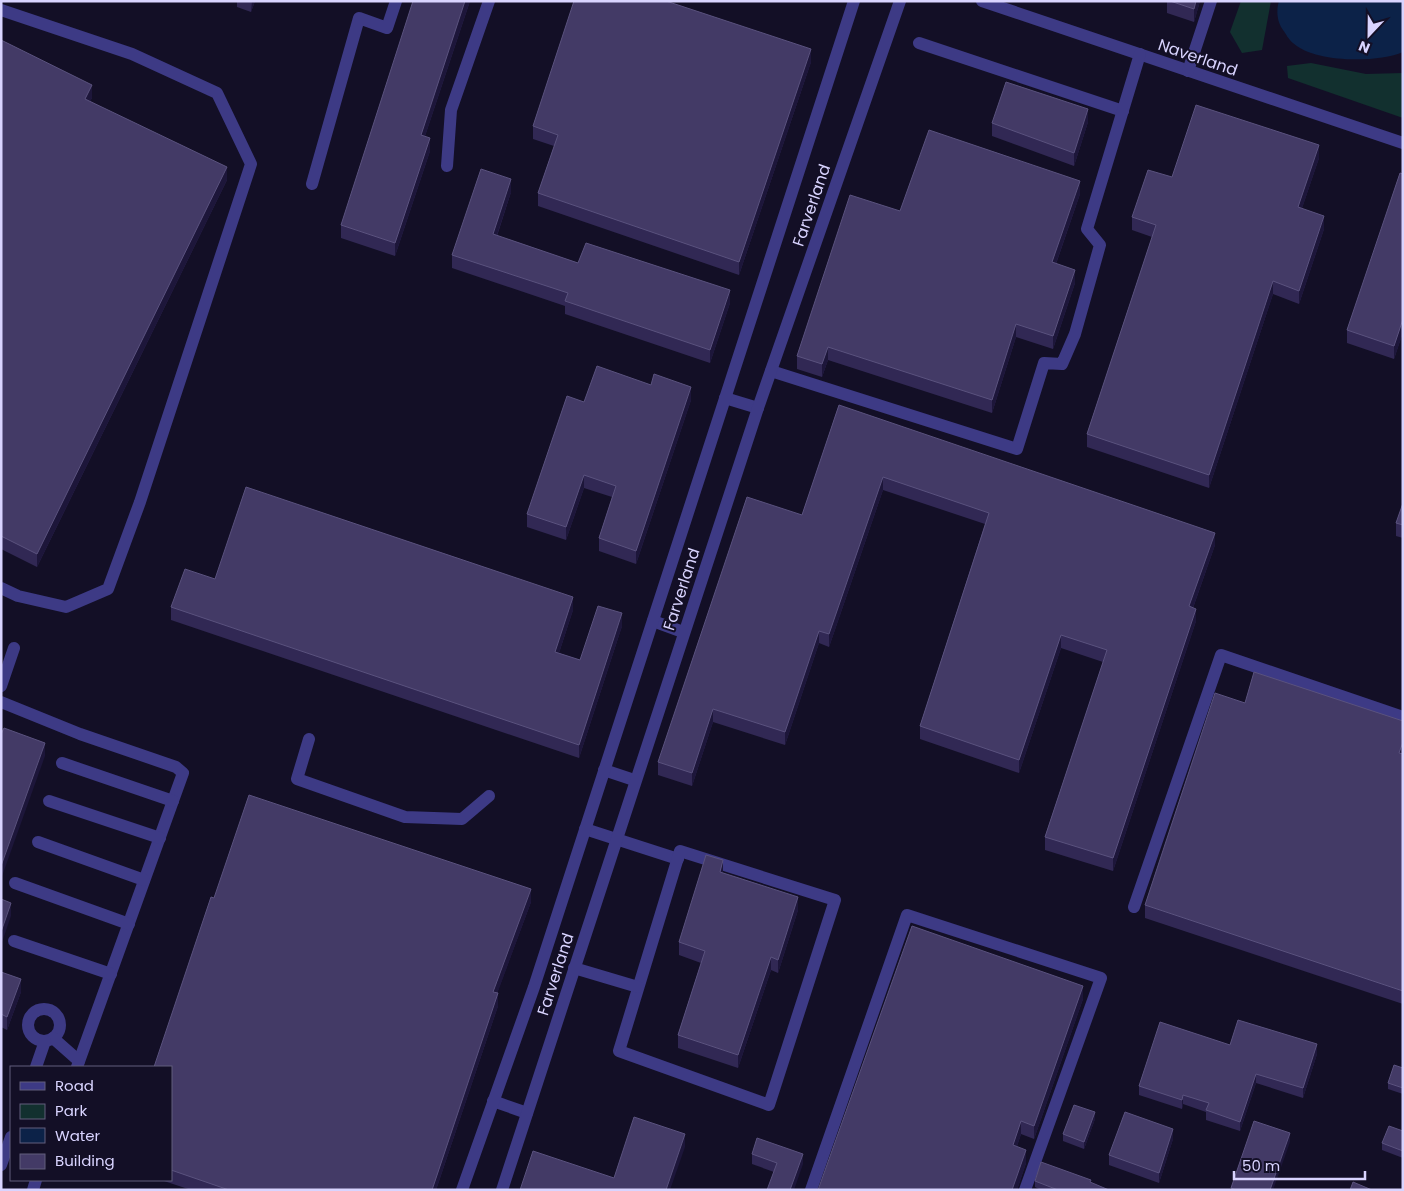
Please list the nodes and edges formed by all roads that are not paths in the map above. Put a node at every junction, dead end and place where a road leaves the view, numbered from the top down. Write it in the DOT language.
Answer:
graph roads {
  1 [pos="396,1"];
  2 [pos="489,1"];
  3 [pos="854,1"];
  4 [pos="900,1"];
  5 [pos="982,1"];
  6 [pos="1212,1"];
  7 [pos="1,10"];
  8 [pos="918,43"];
  9 [pos="1140,54"];
  10 [pos="1188,71"];
  11 [pos="1123,111"];
  12 [pos="1403,143"];
  13 [pos="447,166"];
  14 [pos="312,184"];
  15 [pos="771,372"];
  16 [pos="725,398"];
  17 [pos="758,408"];
  18 [pos="1,588"];
  19 [pos="652,621"];
  20 [pos="683,632"];
  21 [pos="14,648"];
  22 [pos="1,686"];
  23 [pos="1,702"];
  24 [pos="1403,717"];
  25 [pos="309,739"];
  26 [pos="62,763"];
  27 [pos="604,770"];
  28 [pos="634,780"];
  29 [pos="489,796"];
  30 [pos="49,801"];
  31 [pos="173,801"];
  32 [pos="585,829"];
  33 [pos="160,838"];
  34 [pos="616,838"];
  35 [pos="38,842"];
  36 [pos="678,860"];
  37 [pos="144,880"];
  38 [pos="15,883"];
  39 [pos="1134,908"];
  40 [pos="129,924"];
  41 [pos="14,942"];
  42 [pos="574,968"];
  43 [pos="111,974"];
  44 [pos="638,987"];
  45 [pos="78,1064"];
  46 [pos="36,1066"];
  47 [pos="493,1101"];
  48 [pos="527,1113"];
  49 [pos="10,1140"];
  50 [pos="1,1165"];
  51 [pos="462,1190"];
  52 [pos="502,1190"];
  53 [pos="811,1190"];
  54 [pos="1025,1190"];
  1 -- 14 [label="street"];
  2 -- 13 [label="street"];
  3 -- 16 [label="street, Farverland"];
  4 -- 15 [label="street, Farverland"];
  5 -- 9 [label="street, Naverland"];
  6 -- 10 [label="street"];
  7 -- 18 [label="street"];
  8 -- 11 [label="street"];
  9 -- 10 [label="street, Naverland"];
  9 -- 11 [label="street"];
  10 -- 12 [label="street, Naverland"];
  11 -- 15 [label="street"];
  15 -- 17 [label="street, Farverland"];
  16 -- 17 [label="street"];
  16 -- 19 [label="street, Farverland"];
  17 -- 20 [label="street, Farverland"];
  19 -- 20 [label="street"];
  19 -- 27 [label="street, Farverland"];
  20 -- 28 [label="street, Farverland"];
  21 -- 22 [label="street"];
  23 -- 31 [label="street"];
  24 -- 39 [label="street"];
  25 -- 29 [label="street"];
  26 -- 31 [label="street"];
  27 -- 28 [label="street"];
  27 -- 32 [label="street, Farverland"];
  28 -- 34 [label="street, Farverland"];
  30 -- 33 [label="street"];
  31 -- 33 [label="street"];
  32 -- 34 [label="street"];
  32 -- 47 [label="street, Farverland"];
  33 -- 37 [label="street"];
  34 -- 36 [label="street"];
  34 -- 42 [label="street, Farverland"];
  35 -- 37 [label="street"];
  36 -- 44 [label="street"];
  36 -- 44 [label="street"];
  37 -- 40 [label="street"];
  38 -- 40 [label="street"];
  40 -- 43 [label="street"];
  41 -- 43 [label="street"];
  42 -- 44 [label="street"];
  42 -- 48 [label="street, Farverland"];
  43 -- 45 [label="street"];
  45 -- 46 [label="street"];
  47 -- 48 [label="street"];
  47 -- 51 [label="street, Farverland"];
  48 -- 52 [label="street, Farverland"];
  49 -- 50 [label="street"];
  53 -- 54 [label="street"];
}
